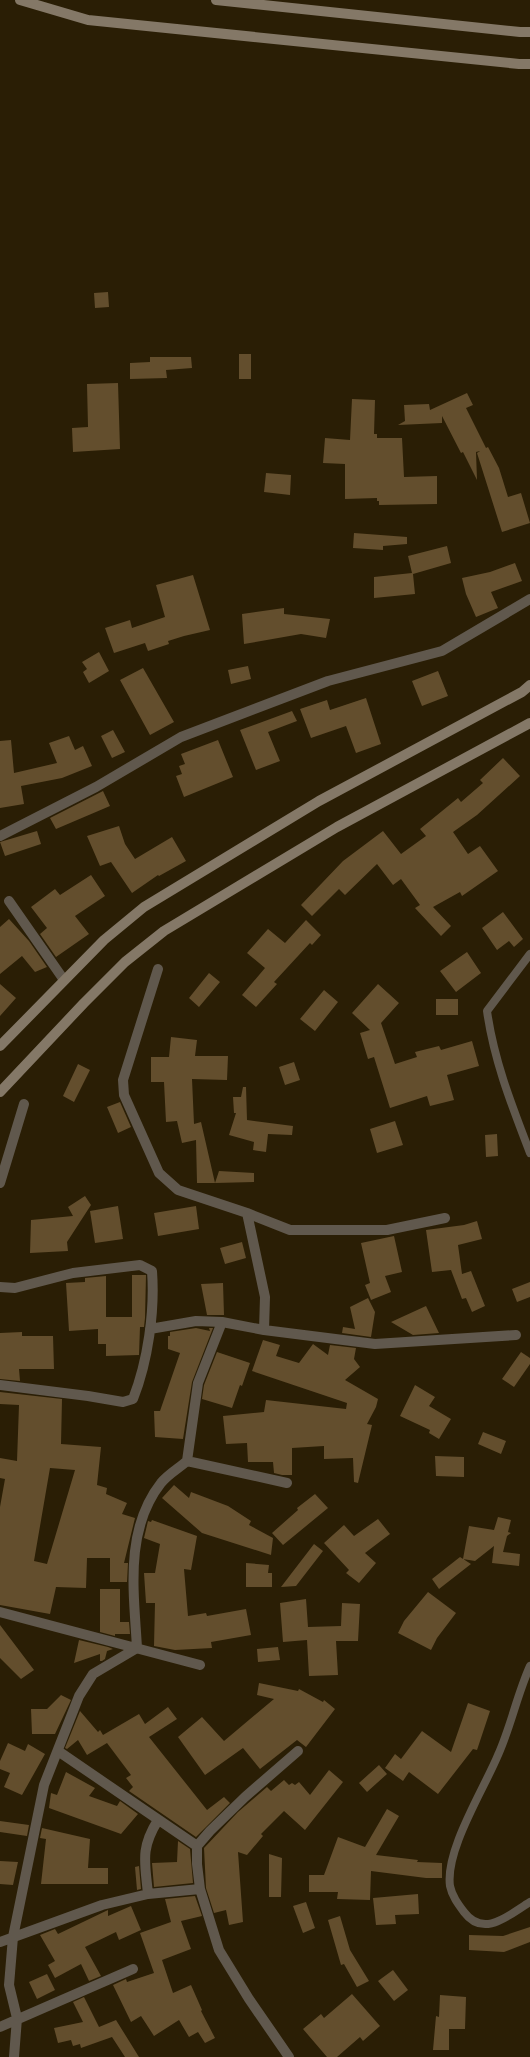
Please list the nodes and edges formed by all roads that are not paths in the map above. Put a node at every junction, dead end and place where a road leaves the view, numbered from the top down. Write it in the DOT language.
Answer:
graph roads {
  1 [pos="20,0"];
  2 [pos="216,0"];
  3 [pos="530,32"];
  4 [pos="530,64"];
  5 [pos="530,598"];
  6 [pos="530,685"];
  7 [pos="530,723"];
  8 [pos="0,836"];
  9 [pos="9,901"];
  10 [pos="530,954"];
  11 [pos="158,969"];
  12 [pos="64,980"];
  13 [pos="0,1046"];
  14 [pos="0,1092"];
  15 [pos="24,1104"];
  16 [pos="530,1153"];
  17 [pos="0,1183"];
  18 [pos="247,1213"];
  19 [pos="445,1218"];
  20 [pos="0,1287"];
  21 [pos="222,1322"];
  22 [pos="150,1329"];
  23 [pos="264,1330"];
  24 [pos="516,1335"];
  25 [pos="0,1386"];
  26 [pos="187,1461"];
  27 [pos="286,1483"];
  28 [pos="0,1612"];
  29 [pos="137,1648"];
  30 [pos="200,1665"];
  31 [pos="530,1666"];
  32 [pos="58,1751"];
  33 [pos="298,1751"];
  34 [pos="158,1820"];
  35 [pos="197,1846"];
  36 [pos="200,1889"];
  37 [pos="148,1894"];
  38 [pos="530,1902"];
  39 [pos="13,1937"];
  40 [pos="0,1942"];
  41 [pos="133,1969"];
  42 [pos="18,2018"];
  43 [pos="0,2027"];
  44 [pos="14,2057"];
  45 [pos="289,2057"];
  1 -- 4 [label="main road"];
  2 -- 3 [label="main road"];
  5 -- 8 [label="street"];
  6 -- 12 [label="main road"];
  7 -- 14 [label="main road"];
  9 -- 12 [label="street"];
  10 -- 16 [label="lane"];
  11 -- 18 [label="street"];
  12 -- 13 [label="main road"];
  15 -- 17 [label="street"];
  18 -- 19 [label="street"];
  18 -- 23 [label="street"];
  20 -- 22 [label="street"];
  21 -- 22 [label="street"];
  21 -- 23 [label="street"];
  21 -- 26 [label="street"];
  22 -- 25 [label="street"];
  23 -- 24 [label="street"];
  26 -- 27 [label="street"];
  26 -- 29 [label="street"];
  28 -- 29 [label="street"];
  29 -- 30 [label="street"];
  29 -- 32 [label="street"];
  31 -- 38 [label="lane"];
  32 -- 34 [label="street"];
  32 -- 39 [label="street"];
  33 -- 35 [label="street"];
  34 -- 35 [label="street"];
  34 -- 37 [label="street"];
  35 -- 36 [label="street"];
  36 -- 37 [label="street"];
  36 -- 45 [label="street"];
  37 -- 39 [label="street"];
  39 -- 40 [label="street"];
  39 -- 42 [label="street"];
  41 -- 42 [label="street"];
  42 -- 43 [label="street"];
  42 -- 44 [label="street"];
}
